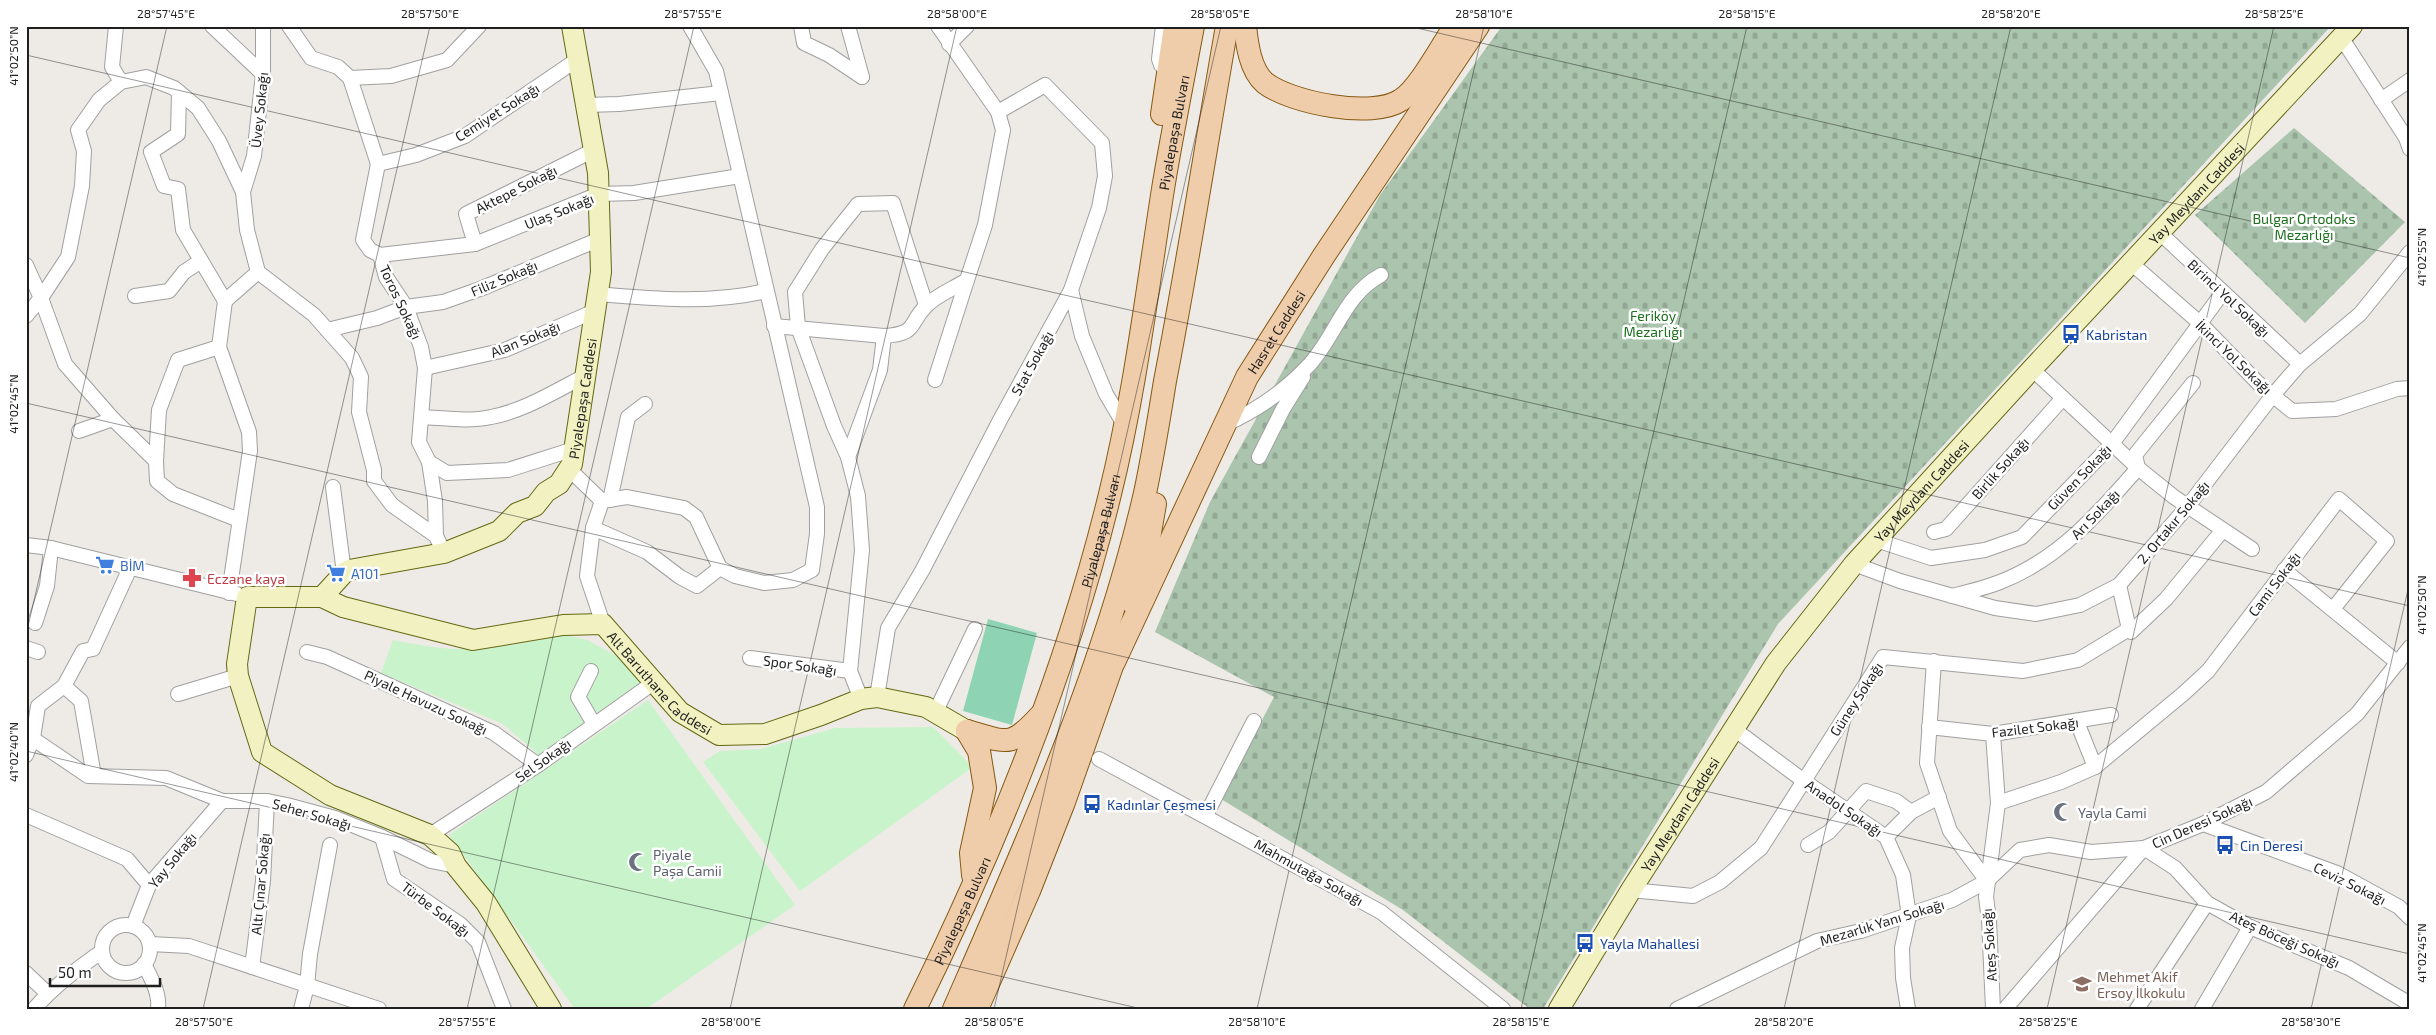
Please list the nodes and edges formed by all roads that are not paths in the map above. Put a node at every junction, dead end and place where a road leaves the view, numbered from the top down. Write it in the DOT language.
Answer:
graph roads {
  1 [pos="116,26"];
  2 [pos="212,26"];
  3 [pos="263,26"];
  4 [pos="289,26"];
  5 [pos="479,26"];
  6 [pos="572,26"];
  7 [pos="690,26"];
  8 [pos="801,26"];
  9 [pos="848,26"];
  10 [pos="938,26"];
  11 [pos="967,26"];
  12 [pos="1163,26"];
  13 [pos="1175,26"];
  14 [pos="1192,26"];
  15 [pos="1227,26"];
  16 [pos="1246,26"];
  17 [pos="1455,26"];
  18 [pos="1478,26"];
  19 [pos="2346,31"];
  20 [pos="949,44"];
  21 [pos="578,60"];
  22 [pos="263,74"];
  23 [pos="1167,77"];
  24 [pos="350,78"];
  25 [pos="2410,80"];
  26 [pos="121,82"];
  27 [pos="179,92"];
  28 [pos="721,93"];
  29 [pos="2381,100"];
  30 [pos="586,105"];
  31 [pos="998,112"];
  32 [pos="2410,149"];
  33 [pos="594,150"];
  34 [pos="378,164"];
  35 [pos="740,176"];
  36 [pos="1163,187"];
  37 [pos="243,192"];
  38 [pos="598,194"];
  39 [pos="2160,232"];
  40 [pos="600,239"];
  41 [pos="475,244"];
  42 [pos="2410,252"];
  43 [pos="380,255"];
  44 [pos="201,261"];
  45 [pos="2131,263"];
  46 [pos="26,265"];
  47 [pos="258,272"];
  48 [pos="1381,274"];
  49 [pos="967,280"];
  50 [pos="1071,290"];
  51 [pos="766,291"];
  52 [pos="2223,292"];
  53 [pos="134,296"];
  54 [pos="42,298"];
  55 [pos="225,301"];
  56 [pos="596,303"];
  57 [pos="926,305"];
  58 [pos="406,307"];
  59 [pos="26,316"];
  60 [pos="2201,324"];
  61 [pos="774,326"];
  62 [pos="798,327"];
  63 [pos="1176,327"];
  64 [pos="327,330"];
  65 [pos="884,336"];
  66 [pos="219,347"];
  67 [pos="1311,363"];
  68 [pos="2300,364"];
  69 [pos="425,368"];
  70 [pos="2032,369"];
  71 [pos="585,376"];
  72 [pos="935,380"];
  73 [pos="2193,383"];
  74 [pos="2410,388"];
  75 [pos="2273,395"];
  76 [pos="2063,398"];
  77 [pos="645,404"];
  78 [pos="422,418"];
  79 [pos="113,419"];
  80 [pos="1226,424"];
  81 [pos="1125,426"];
  82 [pos="79,430"];
  83 [pos="2111,444"];
  84 [pos="574,449"];
  85 [pos="848,457"];
  86 [pos="1259,457"];
  87 [pos="156,461"];
  88 [pos="429,462"];
  89 [pos="2138,468"];
  90 [pos="569,469"];
  91 [pos="333,487"];
  92 [pos="606,501"];
  93 [pos="2188,506"];
  94 [pos="238,520"];
  95 [pos="593,528"];
  96 [pos="2222,531"];
  97 [pos="1934,532"];
  98 [pos="1876,540"];
  99 [pos="440,544"];
  100 [pos="26,545"];
  101 [pos="50,548"];
  102 [pos="2252,549"];
  103 [pos="1854,564"];
  104 [pos="130,568"];
  105 [pos="720,568"];
  106 [pos="2284,570"];
  107 [pos="344,573"];
  108 [pos="2120,585"];
  109 [pos="238,595"];
  110 [pos="1952,596"];
  111 [pos="322,598"];
  112 [pos="2333,609"];
  113 [pos="35,623"];
  114 [pos="603,624"];
  115 [pos="975,629"];
  116 [pos="2131,632"];
  117 [pos="2410,647"];
  118 [pos="308,652"];
  119 [pos="750,658"];
  120 [pos="1934,661"];
  121 [pos="1114,662"];
  122 [pos="2398,663"];
  123 [pos="591,671"];
  124 [pos="850,672"];
  125 [pos="238,676"];
  126 [pos="653,683"];
  127 [pos="64,686"];
  128 [pos="178,694"];
  129 [pos="869,698"];
  130 [pos="1045,711"];
  131 [pos="936,713"];
  132 [pos="2111,715"];
  133 [pos="1254,722"];
  134 [pos="2077,722"];
  135 [pos="594,724"];
  136 [pos="1929,727"];
  137 [pos="1734,729"];
  138 [pos="967,731"];
  139 [pos="1993,734"];
  140 [pos="30,736"];
  141 [pos="26,755"];
  142 [pos="1100,759"];
  143 [pos="538,765"];
  144 [pos="2095,767"];
  145 [pos="94,776"];
  146 [pos="1804,781"];
  147 [pos="1939,797"];
  148 [pos="222,801"];
  149 [pos="267,801"];
  150 [pos="1998,802"];
  151 [pos="1849,811"];
  152 [pos="1910,812"];
  153 [pos="26,815"];
  154 [pos="1206,815"];
  155 [pos="2203,824"];
  156 [pos="430,835"];
  157 [pos="382,837"];
  158 [pos="1886,837"];
  159 [pos="330,845"];
  160 [pos="1808,845"];
  161 [pos="2144,848"];
  162 [pos="456,866"];
  163 [pos="1987,881"];
  164 [pos="973,884"];
  165 [pos="149,885"];
  166 [pos="1632,890"];
  167 [pos="2207,902"];
  168 [pos="1908,916"];
  169 [pos="2410,918"];
  170 [pos="133,926"];
  171 [pos="2250,927"];
  172 [pos="150,944"];
  173 [pos="101,952"];
  174 [pos="144,964"];
  175 [pos="252,967"];
  176 [pos="26,973"];
  177 [pos="307,986"];
  178 [pos="48,993"];
  179 [pos="2410,1004"];
  180 [pos="34,1009"];
  181 [pos="158,1009"];
  182 [pos="301,1009"];
  183 [pos="379,1009"];
  184 [pos="504,1009"];
  185 [pos="551,1009"];
  186 [pos="915,1009"];
  187 [pos="954,1009"];
  188 [pos="977,1009"];
  189 [pos="1503,1009"];
  190 [pos="1559,1009"];
  191 [pos="1677,1009"];
  192 [pos="1908,1009"];
  193 [pos="1993,1009"];
  194 [pos="2005,1009"];
  195 [pos="2137,1009"];
  196 [pos="2202,1009"];
  1 -- 26 [label="street"];
  2 -- 22 [label="street"];
  3 -- 22 [label="street, Üvey Sokağı"];
  4 -- 24 [label="street"];
  5 -- 24 [label="street"];
  6 -- 21 [label="street, Piyalepaşa Caddesi"];
  7 -- 28 [label="street"];
  8 -- 9 [label="street"];
  10 -- 20 [label="street"];
  11 -- 20 [label="street"];
  12 -- 23 [label="street"];
  13 -- 23 [label="main road"];
  14 -- 36 [label="main road, Piyalepaşa Bulvarı"];
  15 -- 63 [label="main road"];
  16 -- 17 [label="main road"];
  18 -- 80 [label="main road, Hasret Caddesi"];
  19 -- 29 [label="street"];
  19 -- 39 [label="street, Yay Meydanı Caddesi"];
  20 -- 31 [label="street"];
  21 -- 30 [label="street, Piyalepaşa Caddesi"];
  21 -- 34 [label="street, Cemiyet Sokağı"];
  22 -- 37 [label="street, Üvey Sokağı"];
  23 -- 36 [label="main road"];
  24 -- 34 [label="street"];
  25 -- 29 [label="street"];
  26 -- 27 [label="street"];
  26 -- 54 [label="street"];
  27 -- 37 [label="street"];
  27 -- 44 [label="street"];
  28 -- 30 [label="street"];
  28 -- 35 [label="street"];
  29 -- 32 [label="street"];
  30 -- 33 [label="street, Piyalepaşa Caddesi"];
  31 -- 49 [label="street"];
  31 -- 50 [label="street, Stat Sokağı"];
  33 -- 38 [label="street, Piyalepaşa Caddesi"];
  33 -- 41 [label="street, Aktepe Sokağı"];
  34 -- 43 [label="street, Toros Sokağı"];
  35 -- 38 [label="street, Ulaş Sokağı"];
  35 -- 51 [label="street"];
  36 -- 81 [label="main road, Piyalepaşa Bulvarı"];
  37 -- 47 [label="street"];
  38 -- 40 [label="street, Piyalepaşa Caddesi"];
  38 -- 41 [label="street, Ulaş Sokağı"];
  39 -- 45 [label="street, Yay Meydanı Caddesi"];
  39 -- 52 [label="street, Birinci Yol Sokağı"];
  40 -- 56 [label="street, Piyalepaşa Caddesi"];
  40 -- 58 [label="street, Filiz Sokağı"];
  41 -- 43 [label="street, Ulaş Sokağı"];
  42 -- 68 [label="street, 2. Ortakır Sokağı"];
  43 -- 58 [label="street, Toros Sokağı"];
  44 -- 53 [label="street"];
  44 -- 55 [label="street"];
  45 -- 60 [label="street, İkinci Yol Sokağı"];
  45 -- 70 [label="street, Yay Meydanı Caddesi"];
  46 -- 54 [label="street"];
  47 -- 55 [label="street"];
  47 -- 64 [label="street"];
  48 -- 67 [label="street"];
  49 -- 57 [label="street"];
  49 -- 72 [label="street"];
  50 -- 81 [label="street"];
  50 -- 129 [label="street, Stat Sokağı"];
  51 -- 56 [label="street"];
  51 -- 61 [label="street"];
  52 -- 60 [label="street, Güven Sokağı"];
  52 -- 68 [label="street, Birinci Yol Sokağı"];
  54 -- 59 [label="street"];
  54 -- 79 [label="street"];
  55 -- 66 [label="street"];
  56 -- 69 [label="street, Alan Sokağı"];
  56 -- 71 [label="street, Piyalepaşa Caddesi"];
  57 -- 62 [label="street"];
  57 -- 65 [label="street"];
  58 -- 64 [label="street, Filiz Sokağı"];
  58 -- 69 [label="street, Toros Sokağı"];
  60 -- 75 [label="street, İkinci Yol Sokağı"];
  60 -- 83 [label="street, Güven Sokağı"];
  61 -- 62 [label="street"];
  61 -- 105 [label="street"];
  62 -- 65 [label="street"];
  62 -- 85 [label="street"];
  63 -- 121 [label="main road"];
  63 -- 187 [label="main road"];
  64 -- 99 [label="street"];
  65 -- 85 [label="street"];
  66 -- 87 [label="street"];
  66 -- 94 [label="street"];
  67 -- 80 [label="street"];
  67 -- 86 [label="street"];
  68 -- 75 [label="street, 2. Ortakır Sokağı"];
  69 -- 78 [label="street, Toros Sokağı"];
  70 -- 76 [label="street"];
  70 -- 98 [label="street, Yay Meydanı Caddesi"];
  71 -- 78 [label="street"];
  71 -- 84 [label="street, Piyalepaşa Caddesi"];
  73 -- 89 [label="street, Arı Sokağı"];
  74 -- 75 [label="street, İkinci Yol Sokağı"];
  75 -- 93 [label="street, 2. Ortakır Sokağı"];
  76 -- 83 [label="street"];
  76 -- 97 [label="street, Birlik Sokağı"];
  77 -- 92 [label="street"];
  78 -- 88 [label="street, Toros Sokağı"];
  79 -- 82 [label="street"];
  79 -- 87 [label="street"];
  80 -- 121 [label="main road, Hasret Caddesi"];
  81 -- 130 [label="main road, Piyalepaşa Bulvarı"];
  83 -- 89 [label="street"];
  83 -- 98 [label="street, Güven Sokağı"];
  84 -- 88 [label="street"];
  84 -- 90 [label="street, Piyalepaşa Caddesi"];
  85 -- 124 [label="street"];
  87 -- 94 [label="street"];
  88 -- 99 [label="street, Toros Sokağı"];
  89 -- 93 [label="street"];
  89 -- 110 [label="street, Arı Sokağı"];
  90 -- 92 [label="street"];
  90 -- 99 [label="street, Piyalepaşa Caddesi"];
  91 -- 107 [label="street"];
  92 -- 95 [label="street"];
  92 -- 105 [label="street"];
  93 -- 96 [label="street"];
  93 -- 108 [label="street, 2. Ortakır Sokağı"];
  94 -- 109 [label="street"];
  95 -- 105 [label="street"];
  95 -- 114 [label="street"];
  96 -- 102 [label="street"];
  96 -- 116 [label="street"];
  98 -- 103 [label="street, Yay Meydanı Caddesi"];
  99 -- 107 [label="street, Piyalepaşa Caddesi"];
  100 -- 101 [label="street"];
  101 -- 104 [label="street"];
  101 -- 113 [label="street"];
  103 -- 110 [label="street, 2. Ortakır Sokağı"];
  103 -- 137 [label="street, Yay Meydanı Caddesi"];
  104 -- 109 [label="street"];
  104 -- 127 [label="street"];
  106 -- 112 [label="street"];
  106 -- 112 [label="street, Cami Sokağı"];
  106 -- 144 [label="street, Cami Sokağı"];
  107 -- 111 [label="street"];
  108 -- 110 [label="street, 2. Ortakır Sokağı"];
  108 -- 120 [label="street, Güney Sokağı"];
  109 -- 111 [label="street"];
  109 -- 125 [label="street"];
  111 -- 114 [label="street, Alt Baruthane Caddesi"];
  112 -- 122 [label="street"];
  114 -- 126 [label="street, Alt Baruthane Caddesi"];
  115 -- 131 [label="street"];
  117 -- 122 [label="street, Cin Deresi Sokağı"];
  118 -- 143 [label="street, Piyale Havuzu Sokağı"];
  119 -- 124 [label="street, Spor Sokağı"];
  120 -- 136 [label="street"];
  120 -- 146 [label="street, Güney Sokağı"];
  121 -- 188 [label="main road"];
  122 -- 155 [label="street, Cin Deresi Sokağı"];
  123 -- 135 [label="street"];
  124 -- 129 [label="street"];
  125 -- 128 [label="street"];
  125 -- 156 [label="street"];
  126 -- 129 [label="street, Alt Baruthane Caddesi"];
  126 -- 135 [label="street, Sel Sokağı"];
  127 -- 140 [label="street"];
  127 -- 145 [label="street"];
  129 -- 131 [label="street"];
  130 -- 138 [label="main road"];
  130 -- 164 [label="main road, Piyalepaşa Bulvarı"];
  131 -- 138 [label="street"];
  132 -- 134 [label="street, Fazilet Sokağı"];
  133 -- 154 [label="street"];
  134 -- 139 [label="street, Fazilet Sokağı"];
  134 -- 144 [label="street"];
  135 -- 143 [label="street, Sel Sokağı"];
  136 -- 139 [label="street, Fazilet Sokağı"];
  136 -- 147 [label="street"];
  137 -- 146 [label="street, Anadol Sokağı"];
  137 -- 166 [label="street, Yay Meydanı Caddesi"];
  138 -- 164 [label="main road"];
  139 -- 150 [label="street"];
  140 -- 141 [label="street"];
  140 -- 145 [label="street, Seher Sokağı"];
  142 -- 154 [label="street, Mahmutağa Sokağı"];
  143 -- 156 [label="street, Sel Sokağı"];
  144 -- 150 [label="street, Cami Sokağı"];
  145 -- 148 [label="street, Seher Sokağı"];
  146 -- 151 [label="street, Anadol Sokağı"];
  146 -- 166 [label="street, Güney Sokağı"];
  147 -- 152 [label="street"];
  147 -- 163 [label="street"];
  148 -- 149 [label="street, Seher Sokağı"];
  148 -- 165 [label="street, Yay Sokağı"];
  149 -- 157 [label="street, Seher Sokağı"];
  149 -- 175 [label="street, Altı Çınar Sokağı"];
  150 -- 163 [label="street"];
  151 -- 152 [label="street"];
  151 -- 158 [label="street, Anadol Sokağı"];
  151 -- 160 [label="street"];
  152 -- 158 [label="street"];
  153 -- 165 [label="street"];
  154 -- 189 [label="street, Mahmutağa Sokağı"];
  155 -- 161 [label="street, Cin Deresi Sokağı"];
  155 -- 169 [label="street, Ceviz Sokağı"];
  156 -- 162 [label="street"];
  157 -- 162 [label="street, Seher Sokağı"];
  157 -- 184 [label="street, Türbe Sokağı"];
  158 -- 168 [label="street, Anadol Sokağı"];
  159 -- 177 [label="street"];
  161 -- 163 [label="street, Mezarlık Yanı Sokağı"];
  161 -- 167 [label="street, Ateş Böceği Sokağı"];
  161 -- 194 [label="street, Cin Deresi Sokağı"];
  162 -- 185 [label="street"];
  163 -- 168 [label="street, Mezarlık Yanı Sokağı"];
  163 -- 193 [label="street, Ateş Sokağı"];
  164 -- 186 [label="main road, Piyalepaşa Bulvarı"];
  165 -- 170 [label="street, Yay Sokağı"];
  166 -- 190 [label="street, Yay Meydanı Caddesi"];
  167 -- 171 [label="street, Ateş Böceği Sokağı"];
  167 -- 195 [label="street"];
  168 -- 191 [label="street, Mezarlık Yanı Sokağı"];
  168 -- 192 [label="street, Anadol Sokağı"];
  170 -- 172 [label="street"];
  170 -- 173 [label="street"];
  171 -- 179 [label="street, Ateş Böceği Sokağı"];
  171 -- 196 [label="street"];
  172 -- 174 [label="street"];
  172 -- 175 [label="street"];
  173 -- 174 [label="street"];
  173 -- 178 [label="street"];
  174 -- 181 [label="street"];
  175 -- 177 [label="street"];
  176 -- 178 [label="street"];
  177 -- 182 [label="street"];
  177 -- 183 [label="street"];
  178 -- 180 [label="street"];
}
